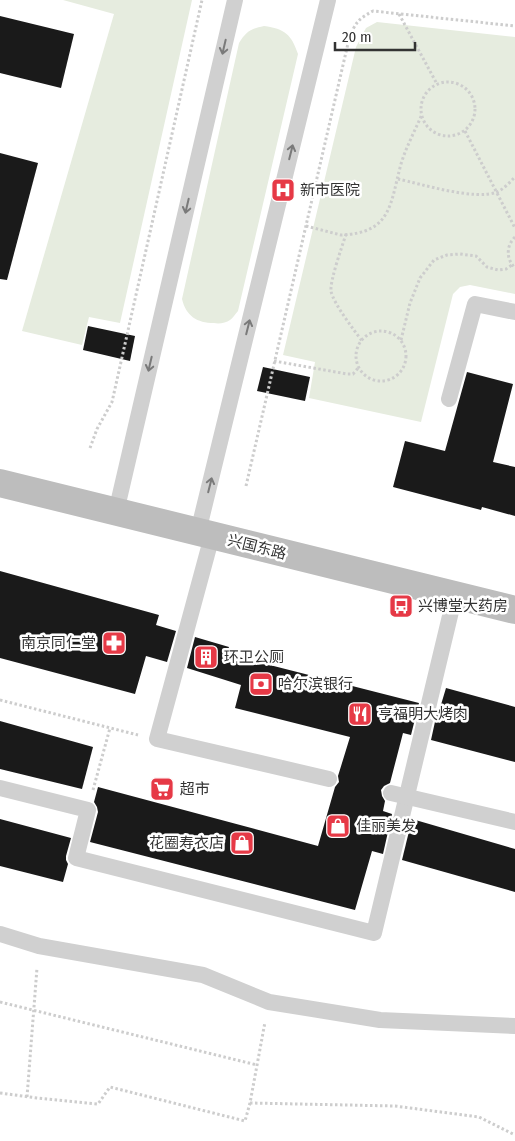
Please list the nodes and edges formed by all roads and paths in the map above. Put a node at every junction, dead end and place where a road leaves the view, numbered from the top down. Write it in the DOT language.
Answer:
graph roads {
  1 [pos="202,0"];
  2 [pos="236,0"];
  3 [pos="328,0"];
  4 [pos="399,13"];
  5 [pos="515,26"];
  6 [pos="437,84"];
  7 [pos="422,114"];
  8 [pos="465,131"];
  9 [pos="515,177"];
  10 [pos="398,179"];
  11 [pos="496,192"];
  12 [pos="306,226"];
  13 [pos="515,228"];
  14 [pos="346,234"];
  15 [pos="515,237"];
  16 [pos="514,267"];
  17 [pos="515,312"];
  18 [pos="401,340"];
  19 [pos="362,341"];
  20 [pos="274,361"];
  21 [pos="359,367"];
  22 [pos="449,399"];
  23 [pos="90,448"];
  24 [pos="0,483"];
  25 [pos="246,486"];
  26 [pos="116,512"];
  27 [pos="205,534"];
  28 [pos="455,596"];
  29 [pos="515,610"];
  30 [pos="0,700"];
  31 [pos="110,728"];
  32 [pos="157,739"];
  33 [pos="329,779"];
  34 [pos="0,788"];
  35 [pos="399,795"];
  36 [pos="88,810"];
  37 [pos="515,822"];
  38 [pos="0,934"];
  39 [pos="39,946"];
  40 [pos="0,1002"];
  41 [pos="269,1002"];
  42 [pos="34,1009"];
  43 [pos="515,1026"];
  44 [pos="257,1065"];
  45 [pos="0,1093"];
  46 [pos="27,1097"];
  47 [pos="250,1103"];
  48 [pos="515,1135"];
  1 -- 23 [label="path"];
  2 -- 26 [label="lane, one-way"];
  27 -- 3 [label="lane, one-way"];
  4 -- 5 [label="path"];
  4 -- 6 [label="path"];
  4 -- 12 [label="path"];
  6 -- 7 [label="path"];
  6 -- 8 [label="path"];
  7 -- 8 [label="path"];
  7 -- 10 [label="path"];
  8 -- 11 [label="path"];
  9 -- 11 [label="path"];
  10 -- 11 [label="path"];
  10 -- 14 [label="path"];
  11 -- 13 [label="path"];
  12 -- 14 [label="path"];
  12 -- 20 [label="path"];
  14 -- 19 [label="path"];
  15 -- 16 [label="path"];
  16 -- 18 [label="path"];
  17 -- 22 [label="lane"];
  18 -- 19 [label="path"];
  18 -- 21 [label="path"];
  19 -- 21 [label="path"];
  20 -- 21 [label="path"];
  20 -- 25 [label="path"];
  24 -- 26 [label="main road, 兴国东路"];
  26 -- 27 [label="main road, 兴国东路"];
  27 -- 28 [label="main road, 兴国东路"];
  27 -- 32 [label="lane"];
  28 -- 29 [label="main road, 兴国东路"];
  28 -- 35 [label="lane"];
  30 -- 31 [label="path"];
  31 -- 32 [label="path"];
  31 -- 36 [label="path"];
  32 -- 33 [label="lane"];
  34 -- 36 [label="lane"];
  35 -- 36 [label="lane"];
  35 -- 37 [label="lane"];
  38 -- 39 [label="lane"];
  39 -- 41 [label="lane"];
  39 -- 42 [label="path"];
  40 -- 42 [label="path"];
  41 -- 43 [label="lane"];
  41 -- 44 [label="path"];
  42 -- 44 [label="path"];
  42 -- 46 [label="path"];
  44 -- 47 [label="path"];
  45 -- 46 [label="path"];
  46 -- 47 [label="path"];
  47 -- 48 [label="path"];
}
